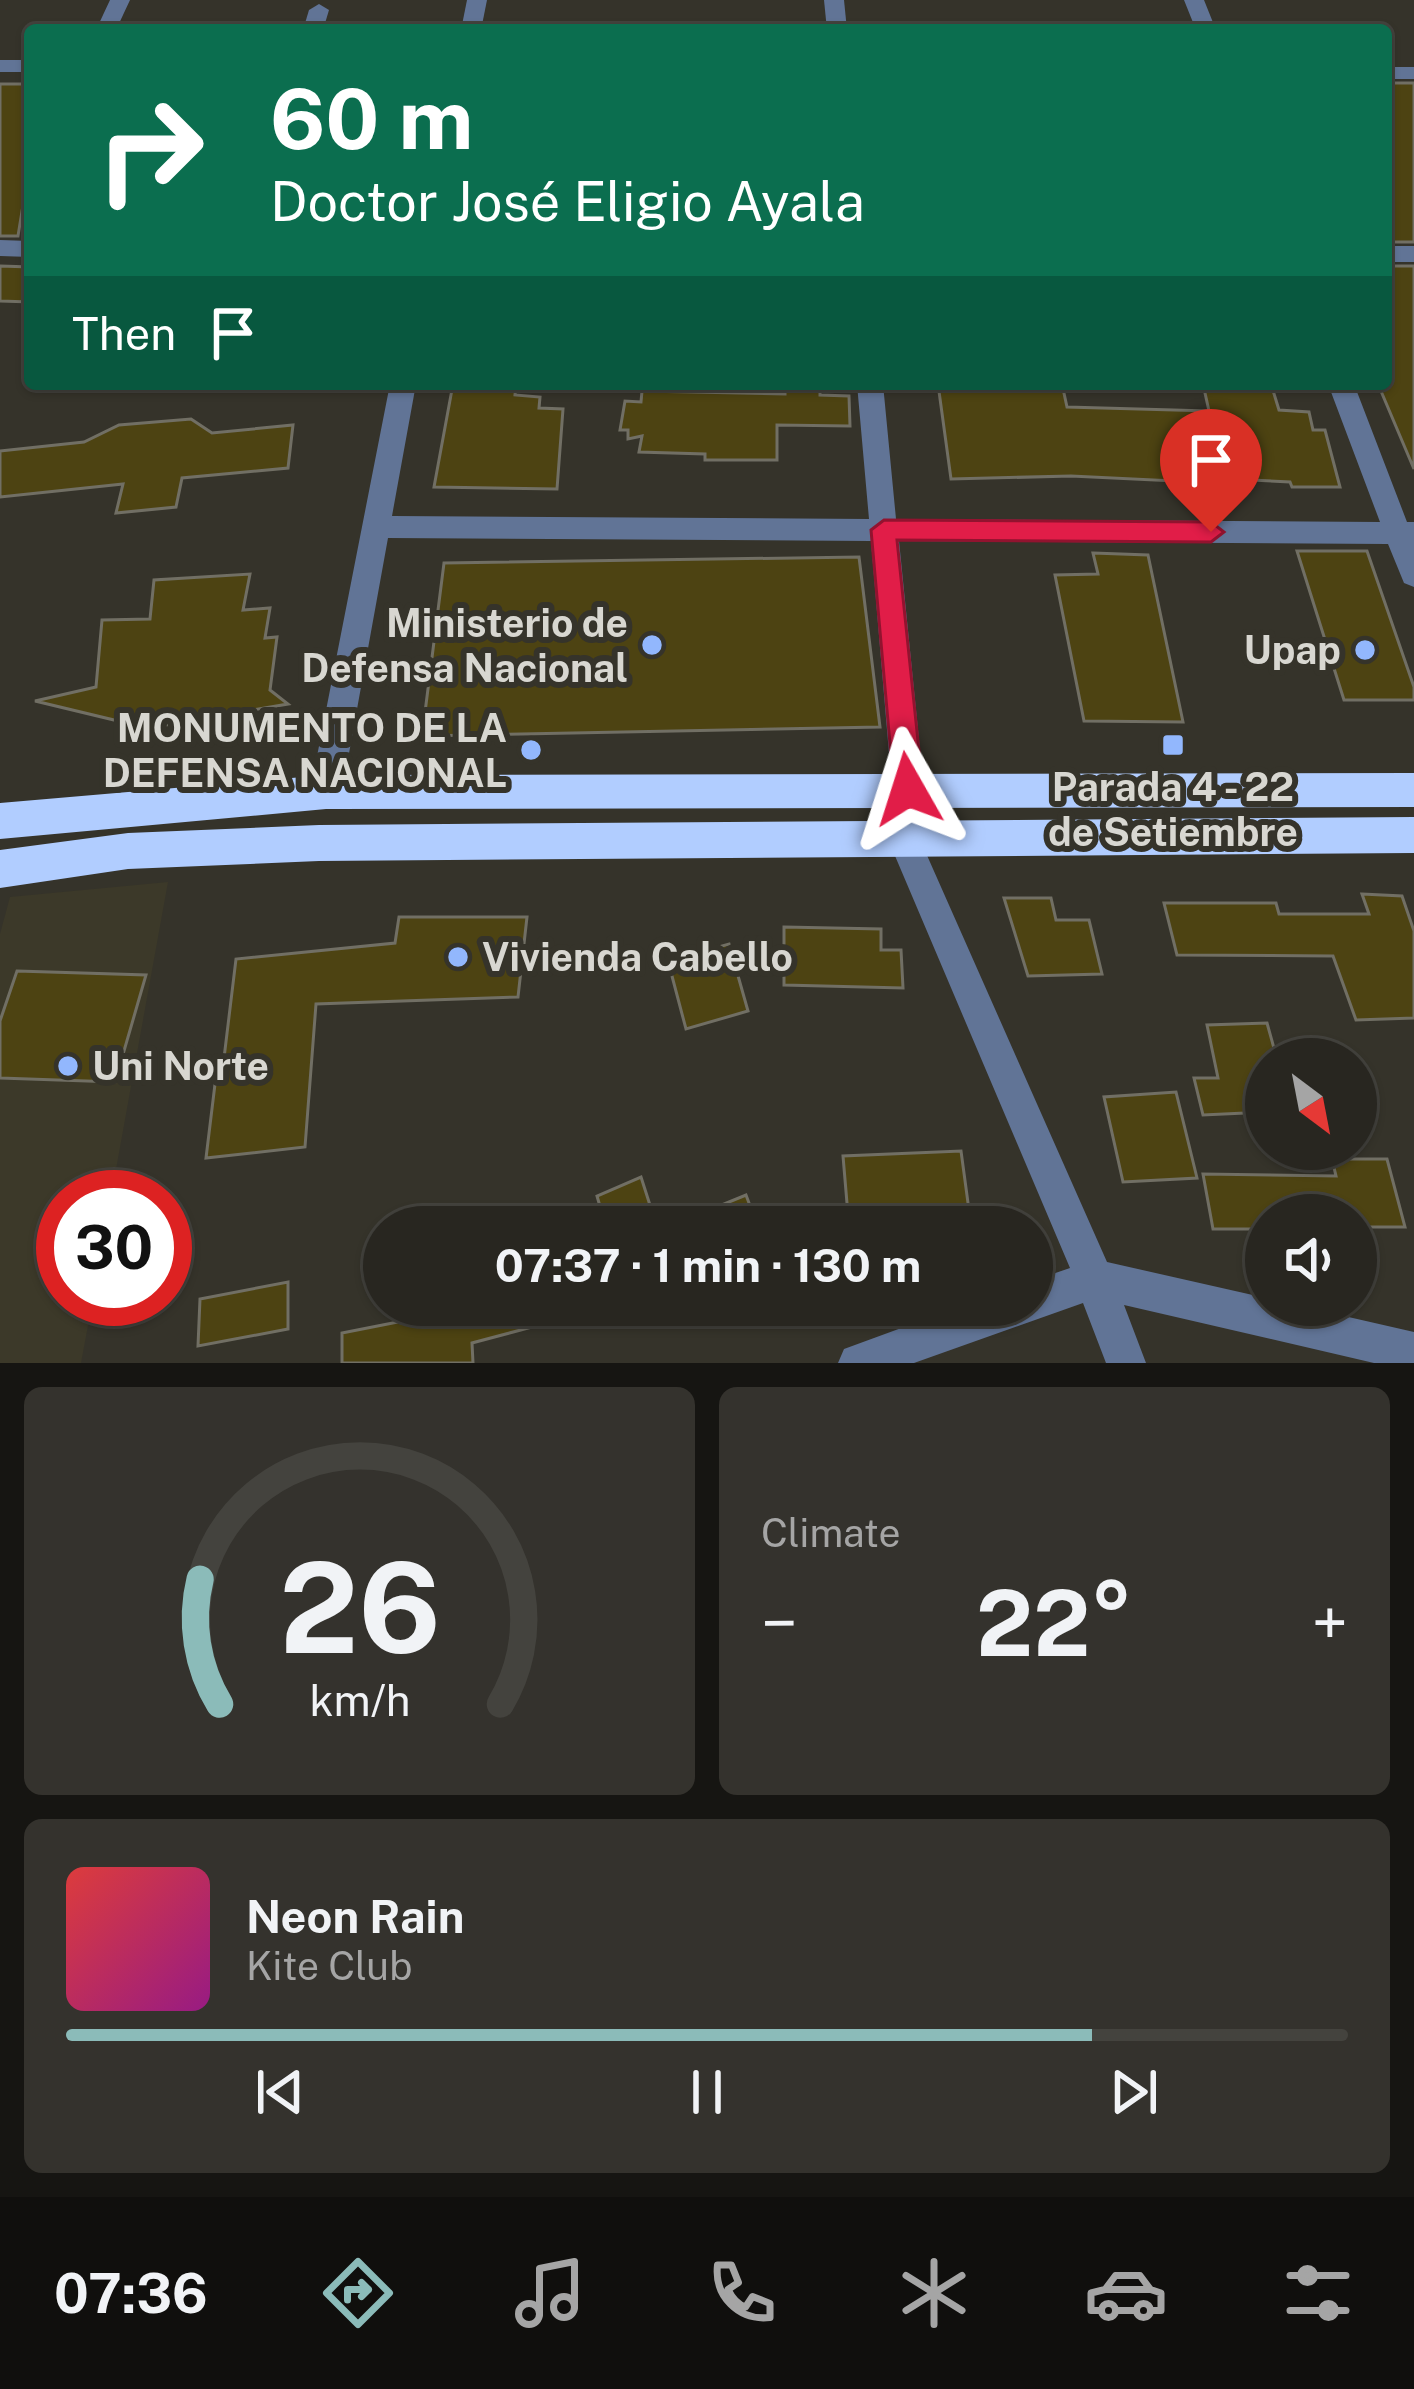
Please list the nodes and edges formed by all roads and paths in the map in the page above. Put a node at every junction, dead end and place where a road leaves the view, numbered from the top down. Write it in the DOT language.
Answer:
graph roads {
  1 [pos="402,390"];
  2 [pos="871,390"];
  3 [pos="1344,390"];
  4 [pos="376,527"];
  5 [pos="884,530"];
  6 [pos="1406,533"];
  7 [pos="1414,575"];
  8 [pos="908,789"];
  9 [pos="1414,790"];
  10 [pos="326,792"];
  11 [pos="0,821"];
  12 [pos="1414,836"];
  13 [pos="903,837"];
  14 [pos="0,869"];
  15 [pos="1094,1279"];
  16 [pos="1053,1294"];
  17 [pos="962,1326"];
  18 [pos="1414,1352"];
  19 [pos="858,1363"];
  20 [pos="1126,1363"];
  1 -- 4 [label="street"];
  2 -- 5 [label="street"];
  3 -- 6 [label="street"];
  4 -- 5 [label="street"];
  4 -- 10 [label="street"];
  5 -- 6 [label="street"];
  5 -- 8 [label="street"];
  6 -- 7 [label="street"];
  8 -- 9 [label="highway"];
  8 -- 10 [label="highway"];
  10 -- 11 [label="highway"];
  12 -- 13 [label="highway"];
  13 -- 14 [label="highway"];
  13 -- 15 [label="street"];
  15 -- 16 [label="street"];
  15 -- 18 [label="street"];
  15 -- 20 [label="street"];
  17 -- 19 [label="street"];
}
